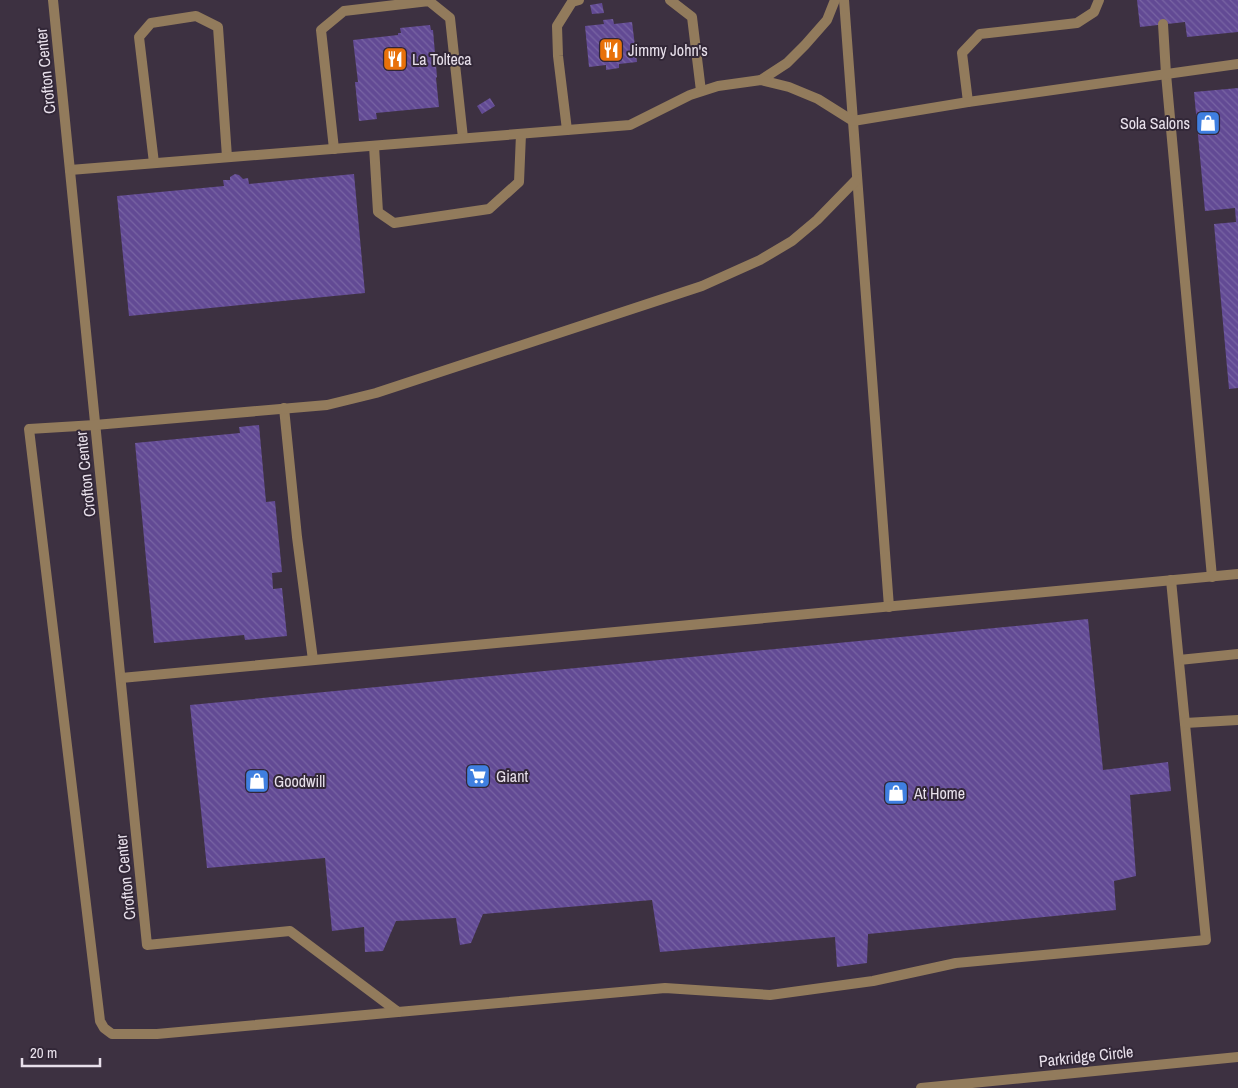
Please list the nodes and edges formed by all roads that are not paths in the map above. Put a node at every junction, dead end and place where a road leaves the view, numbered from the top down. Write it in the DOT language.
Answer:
graph roads {
  1 [pos="53,0"];
  2 [pos="579,0"];
  3 [pos="670,0"];
  4 [pos="835,0"];
  5 [pos="844,0"];
  6 [pos="1099,0"];
  7 [pos="1163,24"];
  8 [pos="1238,64"];
  9 [pos="1166,74"];
  10 [pos="761,80"];
  11 [pos="701,91"];
  12 [pos="968,102"];
  13 [pos="853,121"];
  14 [pos="567,130"];
  15 [pos="521,134"];
  16 [pos="463,138"];
  17 [pos="374,146"];
  18 [pos="334,149"];
  19 [pos="227,158"];
  20 [pos="154,163"];
  21 [pos="70,170"];
  22 [pos="857,179"];
  23 [pos="284,408"];
  24 [pos="95,425"];
  25 [pos="1238,574"];
  26 [pos="1212,577"];
  27 [pos="1171,580"];
  28 [pos="889,607"];
  29 [pos="1238,654"];
  30 [pos="314,660"];
  31 [pos="1178,660"];
  32 [pos="121,678"];
  33 [pos="1238,720"];
  34 [pos="1185,723"];
  35 [pos="398,1012"];
  36 [pos="1238,1057"];
  37 [pos="937,1087"];
  38 [pos="921,1088"];
  1 -- 21 [label="street, Crofton Center"];
  2 -- 14 [label="street"];
  3 -- 11 [label="street"];
  4 -- 10 [label="street"];
  5 -- 13 [label="street"];
  6 -- 12 [label="street"];
  7 -- 9 [label="street"];
  8 -- 9 [label="street"];
  9 -- 12 [label="street"];
  9 -- 26 [label="street"];
  10 -- 11 [label="street"];
  10 -- 13 [label="street"];
  11 -- 14 [label="street"];
  12 -- 13 [label="street"];
  13 -- 22 [label="street"];
  14 -- 15 [label="street"];
  15 -- 16 [label="street"];
  15 -- 17 [label="street"];
  16 -- 17 [label="street"];
  16 -- 18 [label="street"];
  17 -- 18 [label="street"];
  18 -- 19 [label="street"];
  19 -- 20 [label="street"];
  19 -- 20 [label="street"];
  20 -- 21 [label="street"];
  21 -- 24 [label="street, Crofton Center"];
  22 -- 23 [label="street"];
  22 -- 28 [label="street"];
  23 -- 24 [label="street"];
  23 -- 30 [label="street"];
  24 -- 32 [label="street, Crofton Center"];
  24 -- 35 [label="street"];
  25 -- 26 [label="street"];
  26 -- 27 [label="street"];
  27 -- 28 [label="street"];
  27 -- 31 [label="street"];
  28 -- 30 [label="street"];
  29 -- 31 [label="street"];
  30 -- 32 [label="street"];
  31 -- 34 [label="street"];
  32 -- 35 [label="street, Crofton Center"];
  33 -- 34 [label="street"];
  34 -- 35 [label="street"];
  36 -- 37 [label="street, Parkridge Circle"];
  37 -- 38 [label="street, Parkridge Circle"];
}
